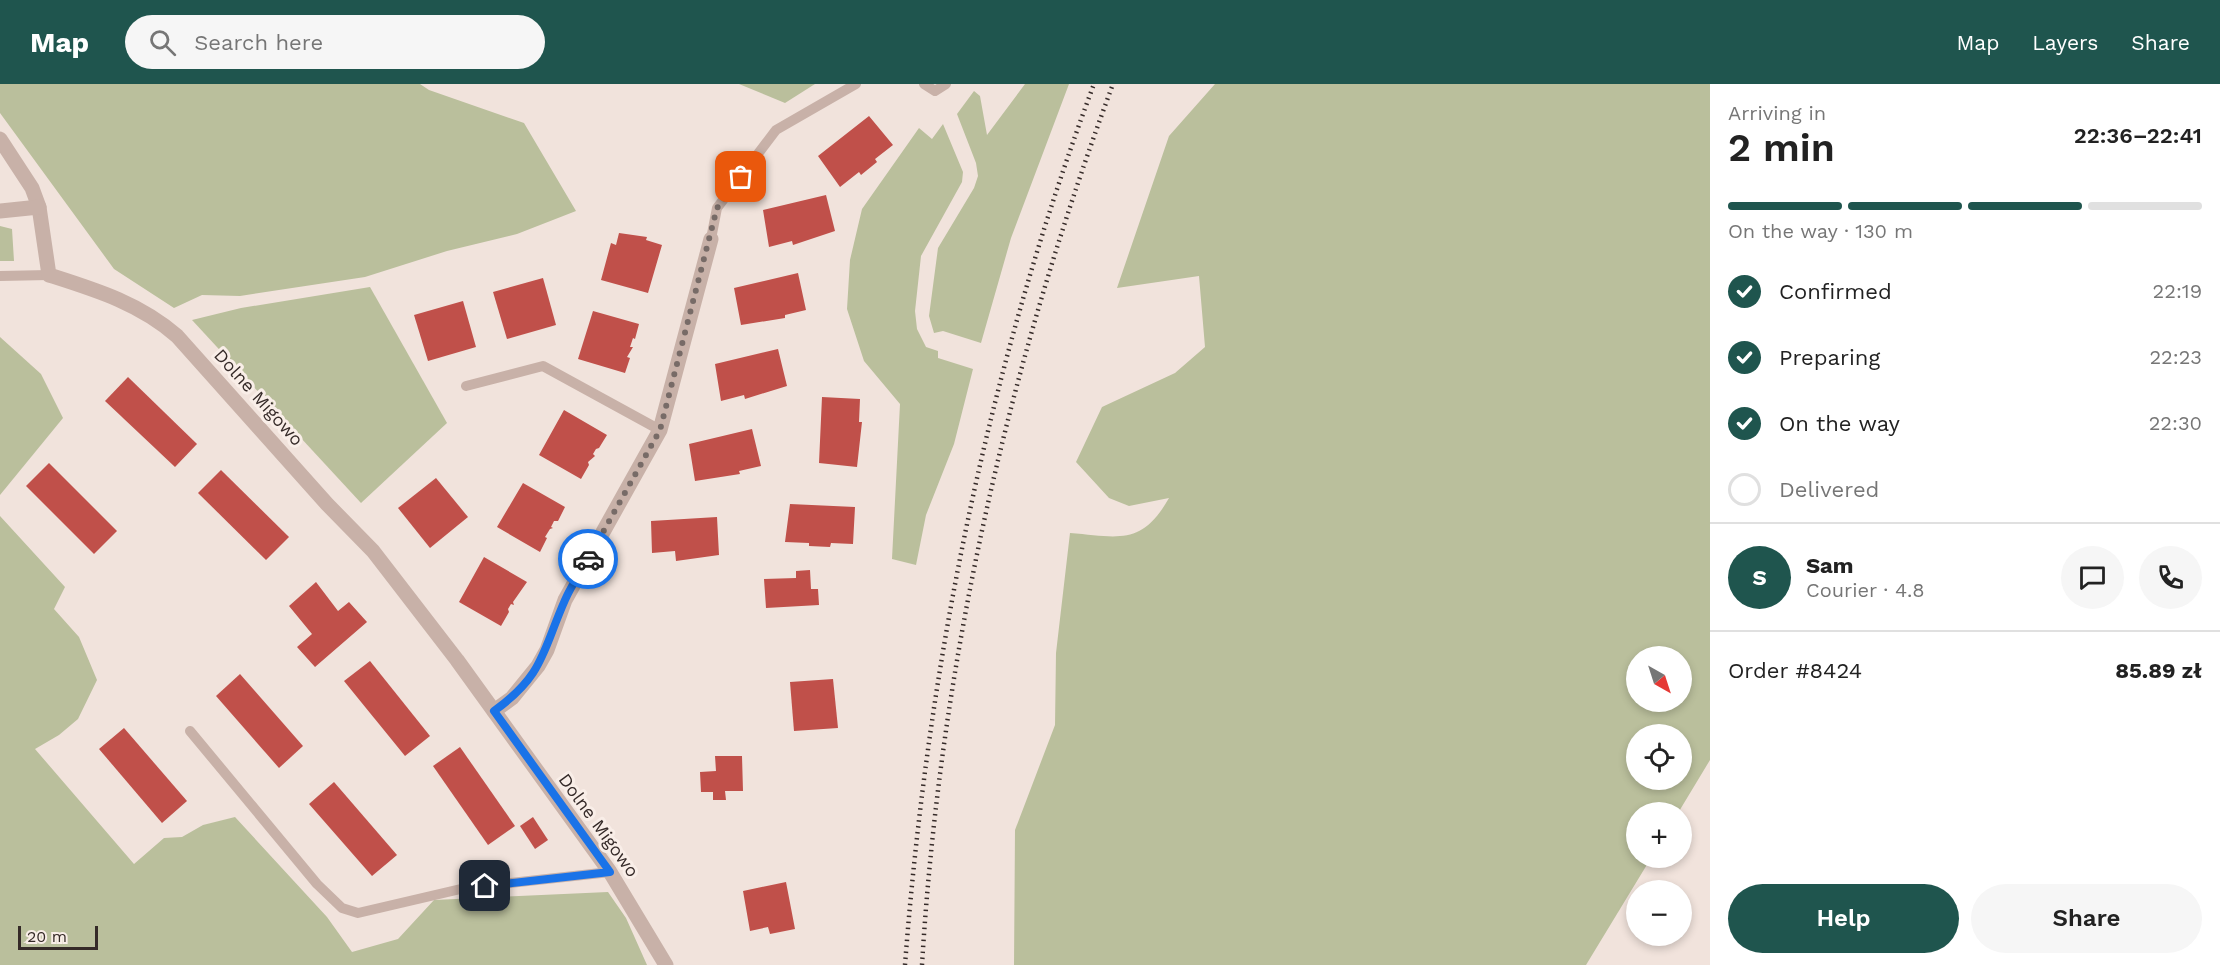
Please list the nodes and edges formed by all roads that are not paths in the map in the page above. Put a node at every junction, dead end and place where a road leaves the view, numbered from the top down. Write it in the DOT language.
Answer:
graph roads {
  1 [pos="856,84"];
  2 [pos="924,84"];
  3 [pos="946,84"];
  4 [pos="0,139"];
  5 [pos="39,207"];
  6 [pos="0,211"];
  7 [pos="711,239"];
  8 [pos="49,275"];
  9 [pos="0,276"];
  10 [pos="466,386"];
  11 [pos="660,430"];
  12 [pos="494,711"];
  13 [pos="190,731"];
  14 [pos="610,872"];
  15 [pos="666,965"];
  1 -- 7 [label="lane"];
  2 -- 3 [label="lane"];
  4 -- 5 [label="street"];
  5 -- 6 [label="street"];
  5 -- 8 [label="street"];
  7 -- 11 [label="street"];
  8 -- 9 [label="lane"];
  8 -- 12 [label="street, Dolne Migowo"];
  10 -- 11 [label="lane"];
  11 -- 12 [label="street"];
  12 -- 14 [label="street, Dolne Migowo"];
  13 -- 14 [label="lane"];
  14 -- 15 [label="street, Dolne Migowo"];
}
